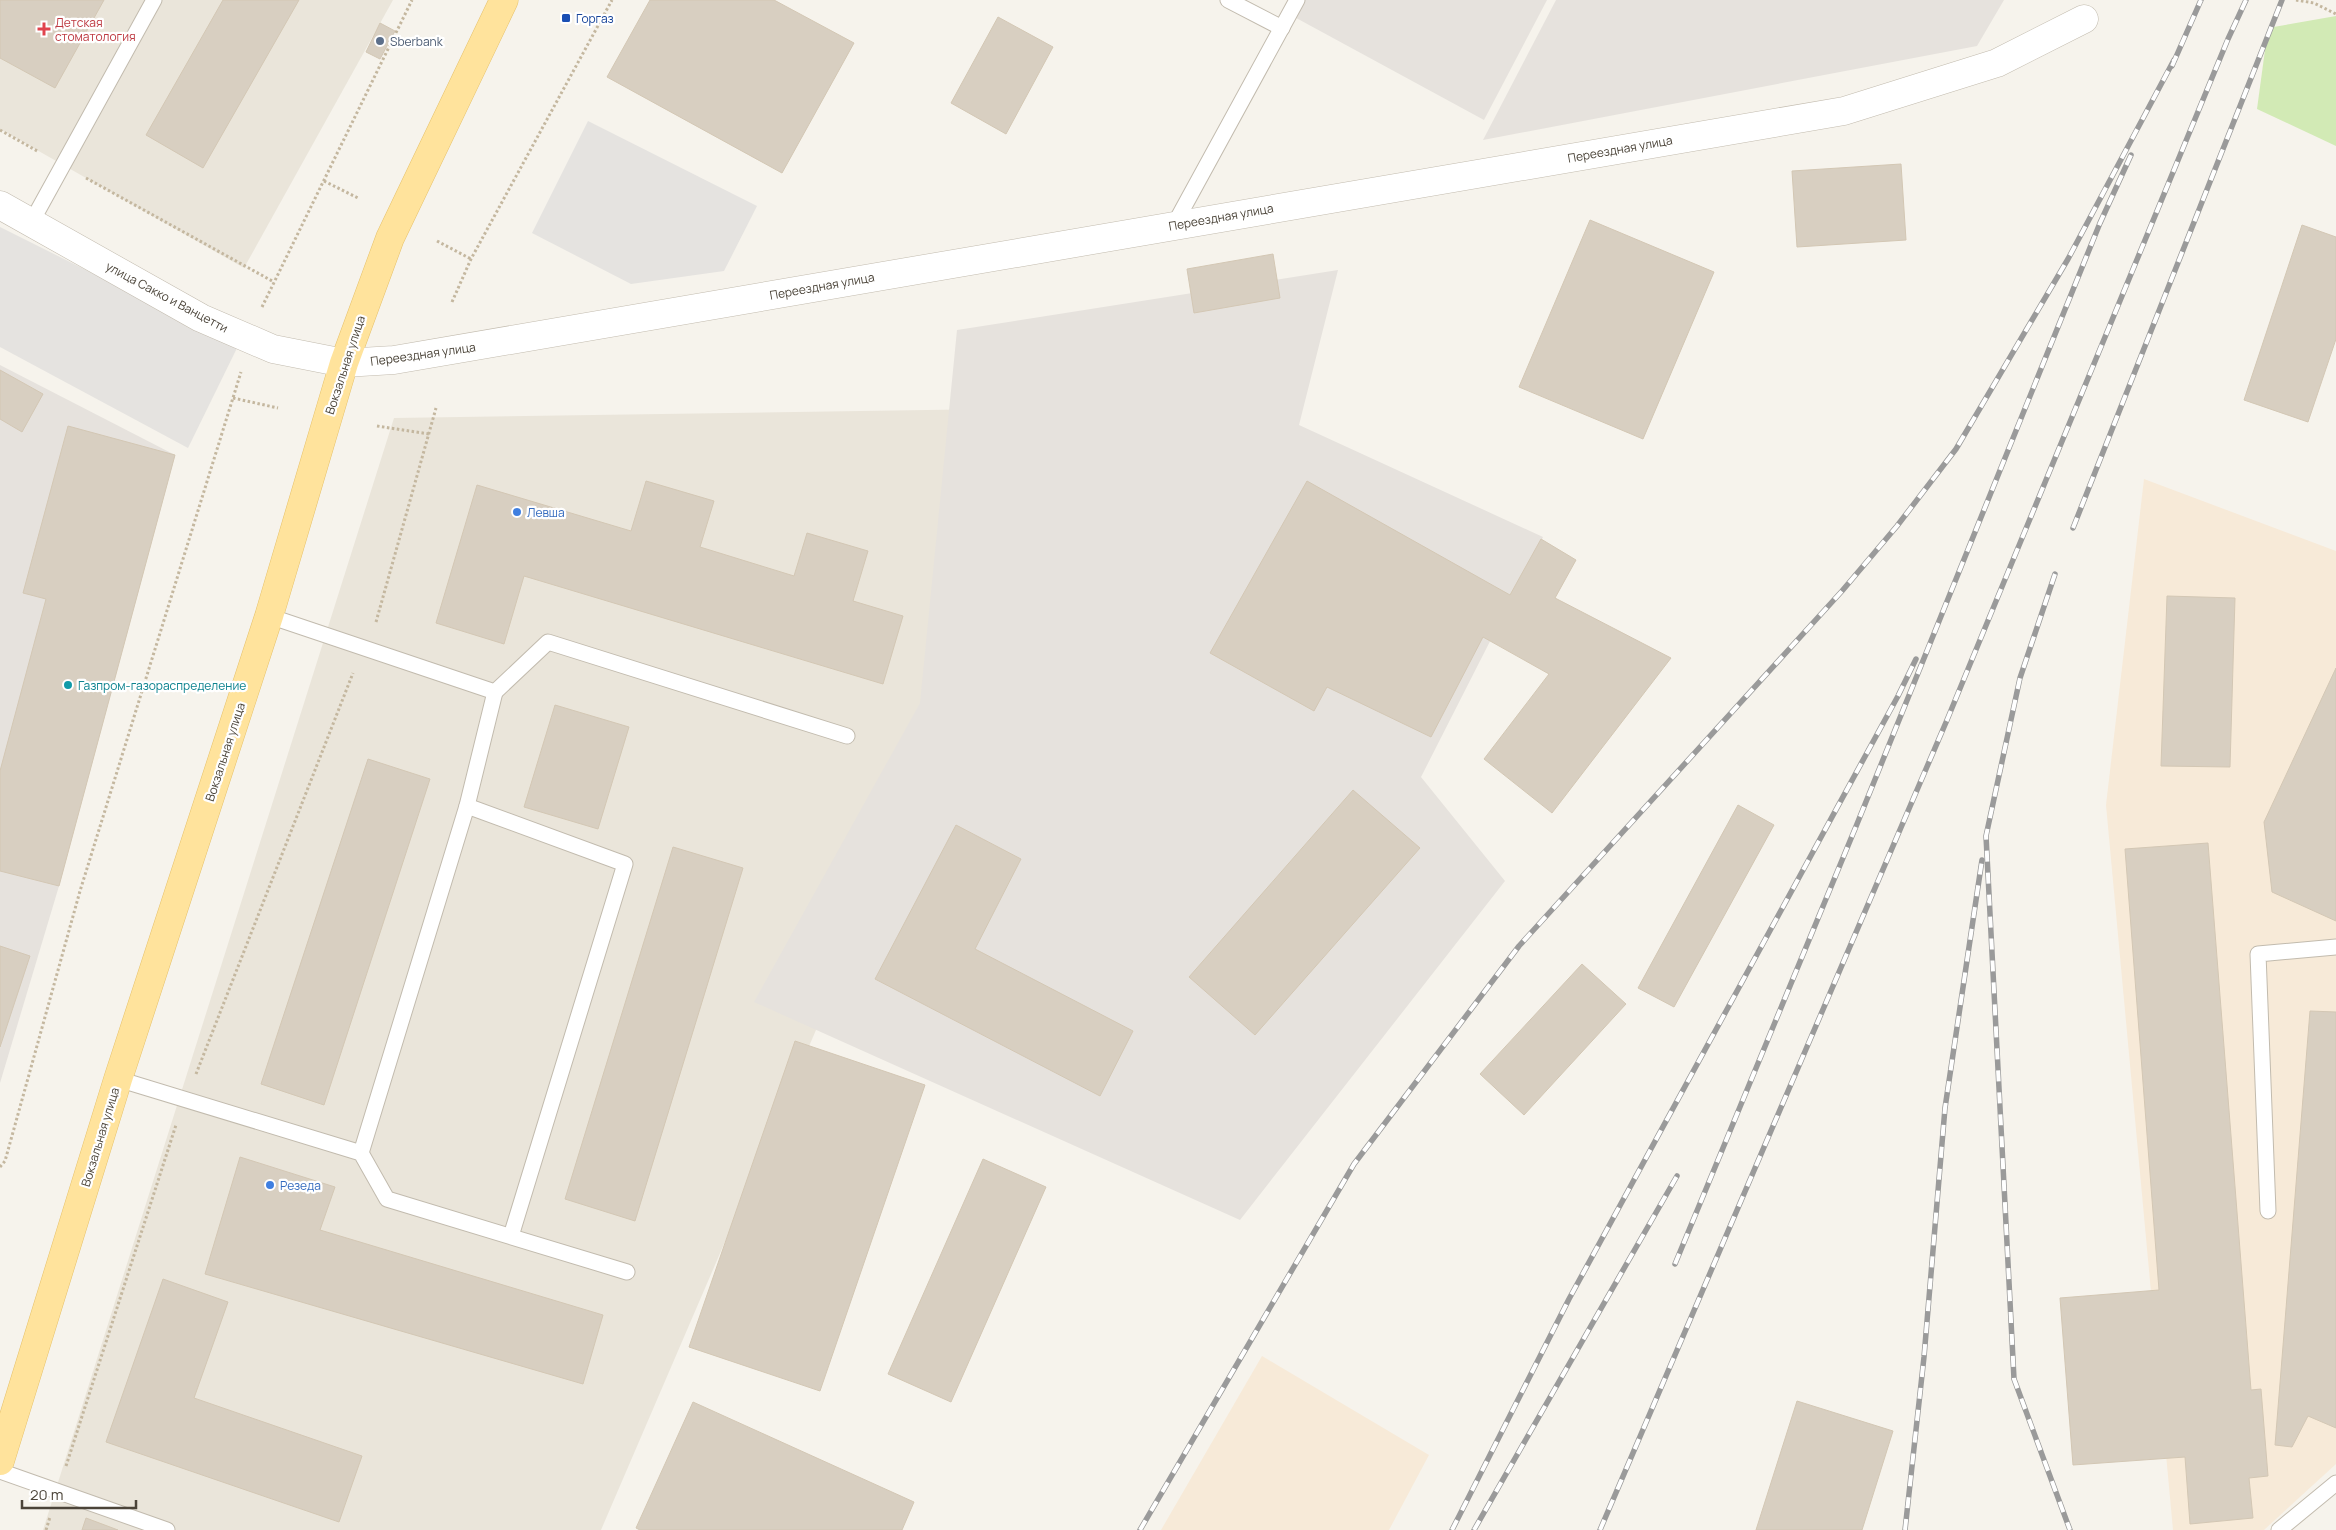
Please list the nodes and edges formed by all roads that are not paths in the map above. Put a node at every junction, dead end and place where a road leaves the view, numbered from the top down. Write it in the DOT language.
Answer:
graph roads {
  1 [pos="154,0"];
  2 [pos="504,0"];
  3 [pos="1228,0"];
  4 [pos="1298,0"];
  5 [pos="2084,20"];
  6 [pos="1282,28"];
  7 [pos="0,206"];
  8 [pos="31,223"];
  9 [pos="1174,224"];
  10 [pos="344,363"];
  11 [pos="269,616"];
  12 [pos="495,692"];
  13 [pos="846,736"];
  14 [pos="467,806"];
  15 [pos="2336,947"];
  16 [pos="118,1079"];
  17 [pos="361,1153"];
  18 [pos="2268,1211"];
  19 [pos="512,1236"];
  20 [pos="627,1272"];
  21 [pos="0,1461"];
  22 [pos="0,1471"];
  23 [pos="2336,1483"];
  24 [pos="167,1530"];
  25 [pos="2279,1530"];
  1 -- 8 [label="lane"];
  2 -- 10 [label="main road, Вокзальная улица"];
  3 -- 6 [label="lane"];
  4 -- 6 [label="lane"];
  5 -- 9 [label="street, Переездная улица"];
  6 -- 9 [label="lane"];
  7 -- 8 [label="street, улица Сакко и Ванцетти"];
  8 -- 10 [label="street, улица Сакко и Ванцетти"];
  9 -- 10 [label="street, Переездная улица"];
  10 -- 11 [label="main road, Вокзальная улица"];
  11 -- 12 [label="lane"];
  11 -- 16 [label="main road, Вокзальная улица"];
  12 -- 13 [label="lane"];
  12 -- 14 [label="lane"];
  14 -- 17 [label="lane"];
  14 -- 19 [label="lane"];
  15 -- 18 [label="lane"];
  16 -- 17 [label="lane"];
  16 -- 21 [label="main road, Вокзальная улица"];
  17 -- 19 [label="lane"];
  19 -- 20 [label="lane"];
  22 -- 24 [label="lane"];
  23 -- 25 [label="lane"];
}
